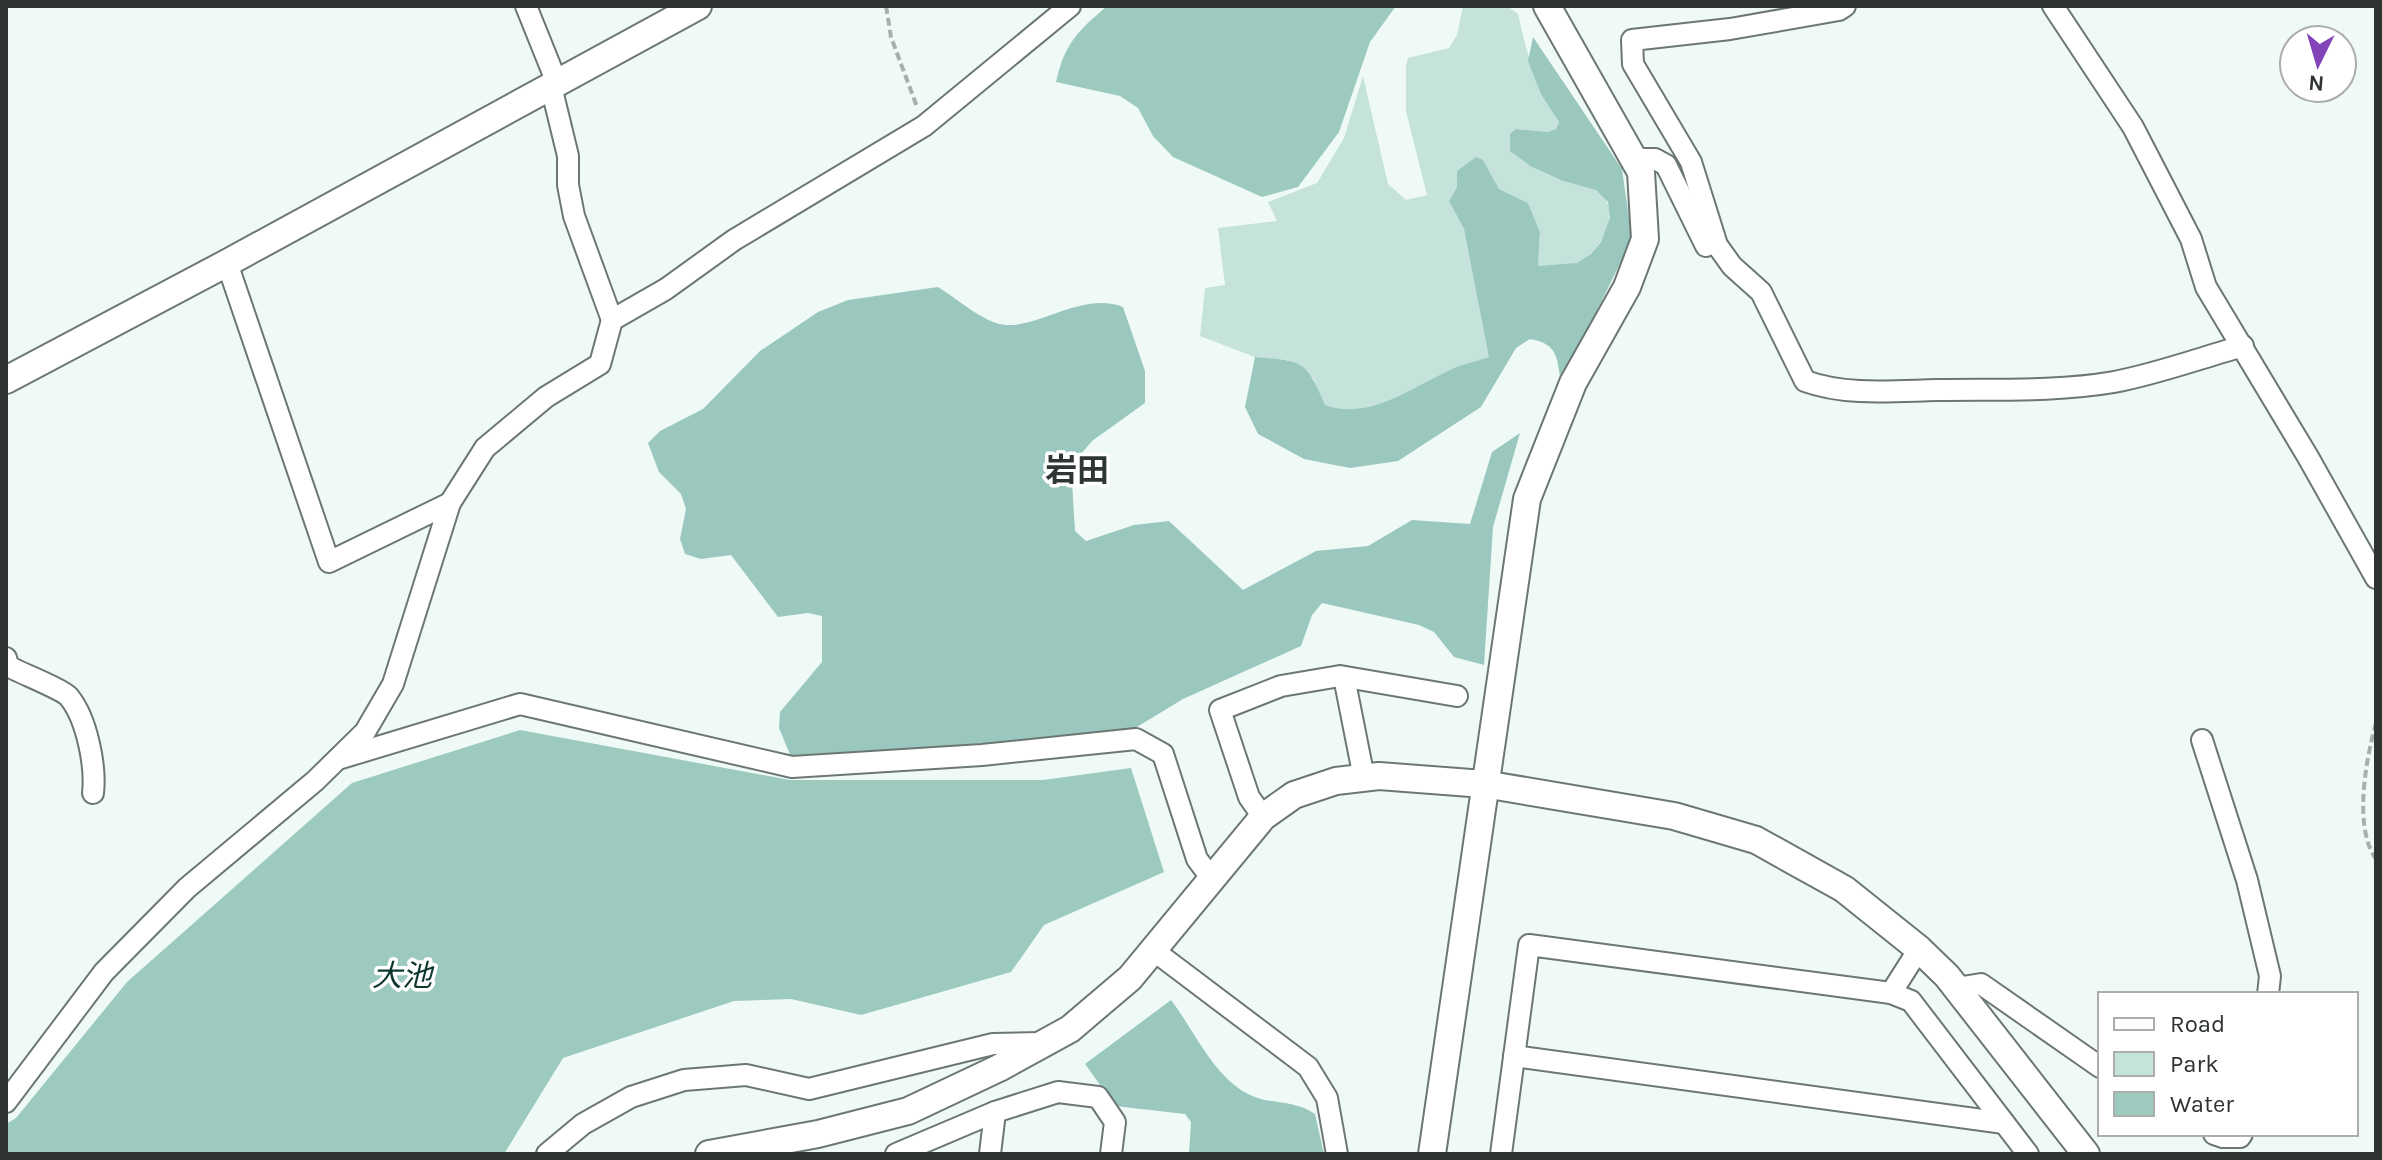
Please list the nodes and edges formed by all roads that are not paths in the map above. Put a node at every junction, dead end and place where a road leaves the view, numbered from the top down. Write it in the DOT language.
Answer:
graph roads {
  1 [pos="526,6"];
  2 [pos="698,6"];
  3 [pos="1070,6"];
  4 [pos="1547,6"];
  5 [pos="1845,6"];
  6 [pos="2053,6"];
  7 [pos="554,85"];
  8 [pos="1633,159"];
  9 [pos="1723,254"];
  10 [pos="227,263"];
  11 [pos="612,320"];
  12 [pos="2243,346"];
  13 [pos="6,380"];
  14 [pos="450,503"];
  15 [pos="2376,578"];
  16 [pos="6,658"];
  17 [pos="1344,677"];
  18 [pos="1457,696"];
  19 [pos="2202,740"];
  20 [pos="336,760"];
  21 [pos="1364,778"];
  22 [pos="1484,784"];
  23 [pos="93,793"];
  24 [pos="1263,817"];
  25 [pos="1212,879"];
  26 [pos="1919,949"];
  27 [pos="1153,950"];
  28 [pos="1956,988"];
  29 [pos="2268,992"];
  30 [pos="1891,993"];
  31 [pos="1045,1043"];
  32 [pos="1514,1056"];
  33 [pos="2098,1066"];
  34 [pos="6,1102"];
  35 [pos="995,1112"];
  36 [pos="2004,1123"];
  37 [pos="2220,1136"];
  38 [pos="2241,1136"];
  39 [pos="547,1154"];
  40 [pos="709,1154"];
  41 [pos="896,1154"];
  42 [pos="990,1154"];
  43 [pos="1111,1154"];
  44 [pos="1337,1154"];
  45 [pos="1432,1154"];
  46 [pos="1501,1154"];
  47 [pos="2028,1154"];
  48 [pos="2086,1154"];
  1 -- 7 [label="street"];
  2 -- 7 [label="street"];
  3 -- 11 [label="street"];
  4 -- 8 [label="street"];
  5 -- 9 [label="street"];
  6 -- 12 [label="street"];
  7 -- 10 [label="street"];
  7 -- 11 [label="street"];
  8 -- 9 [label="street"];
  8 -- 22 [label="street"];
  9 -- 12 [label="street"];
  10 -- 13 [label="street"];
  10 -- 14 [label="street"];
  11 -- 14 [label="street"];
  12 -- 15 [label="street"];
  14 -- 20 [label="street"];
  16 -- 23 [label="street"];
  17 -- 18 [label="street"];
  17 -- 21 [label="street"];
  17 -- 24 [label="street"];
  19 -- 29 [label="street"];
  20 -- 25 [label="street"];
  20 -- 34 [label="street"];
  21 -- 22 [label="street"];
  21 -- 24 [label="street"];
  22 -- 26 [label="street"];
  22 -- 45 [label="street"];
  24 -- 25 [label="street"];
  25 -- 27 [label="street"];
  26 -- 28 [label="street"];
  26 -- 30 [label="street"];
  27 -- 31 [label="street"];
  27 -- 44 [label="street"];
  28 -- 33 [label="street"];
  28 -- 48 [label="street"];
  30 -- 32 [label="street"];
  30 -- 36 [label="street"];
  31 -- 39 [label="street"];
  31 -- 40 [label="street"];
  32 -- 36 [label="street"];
  32 -- 46 [label="street"];
  35 -- 41 [label="street"];
  35 -- 42 [label="street"];
  35 -- 43 [label="street"];
  36 -- 47 [label="street"];
  37 -- 38 [label="street"];
}
